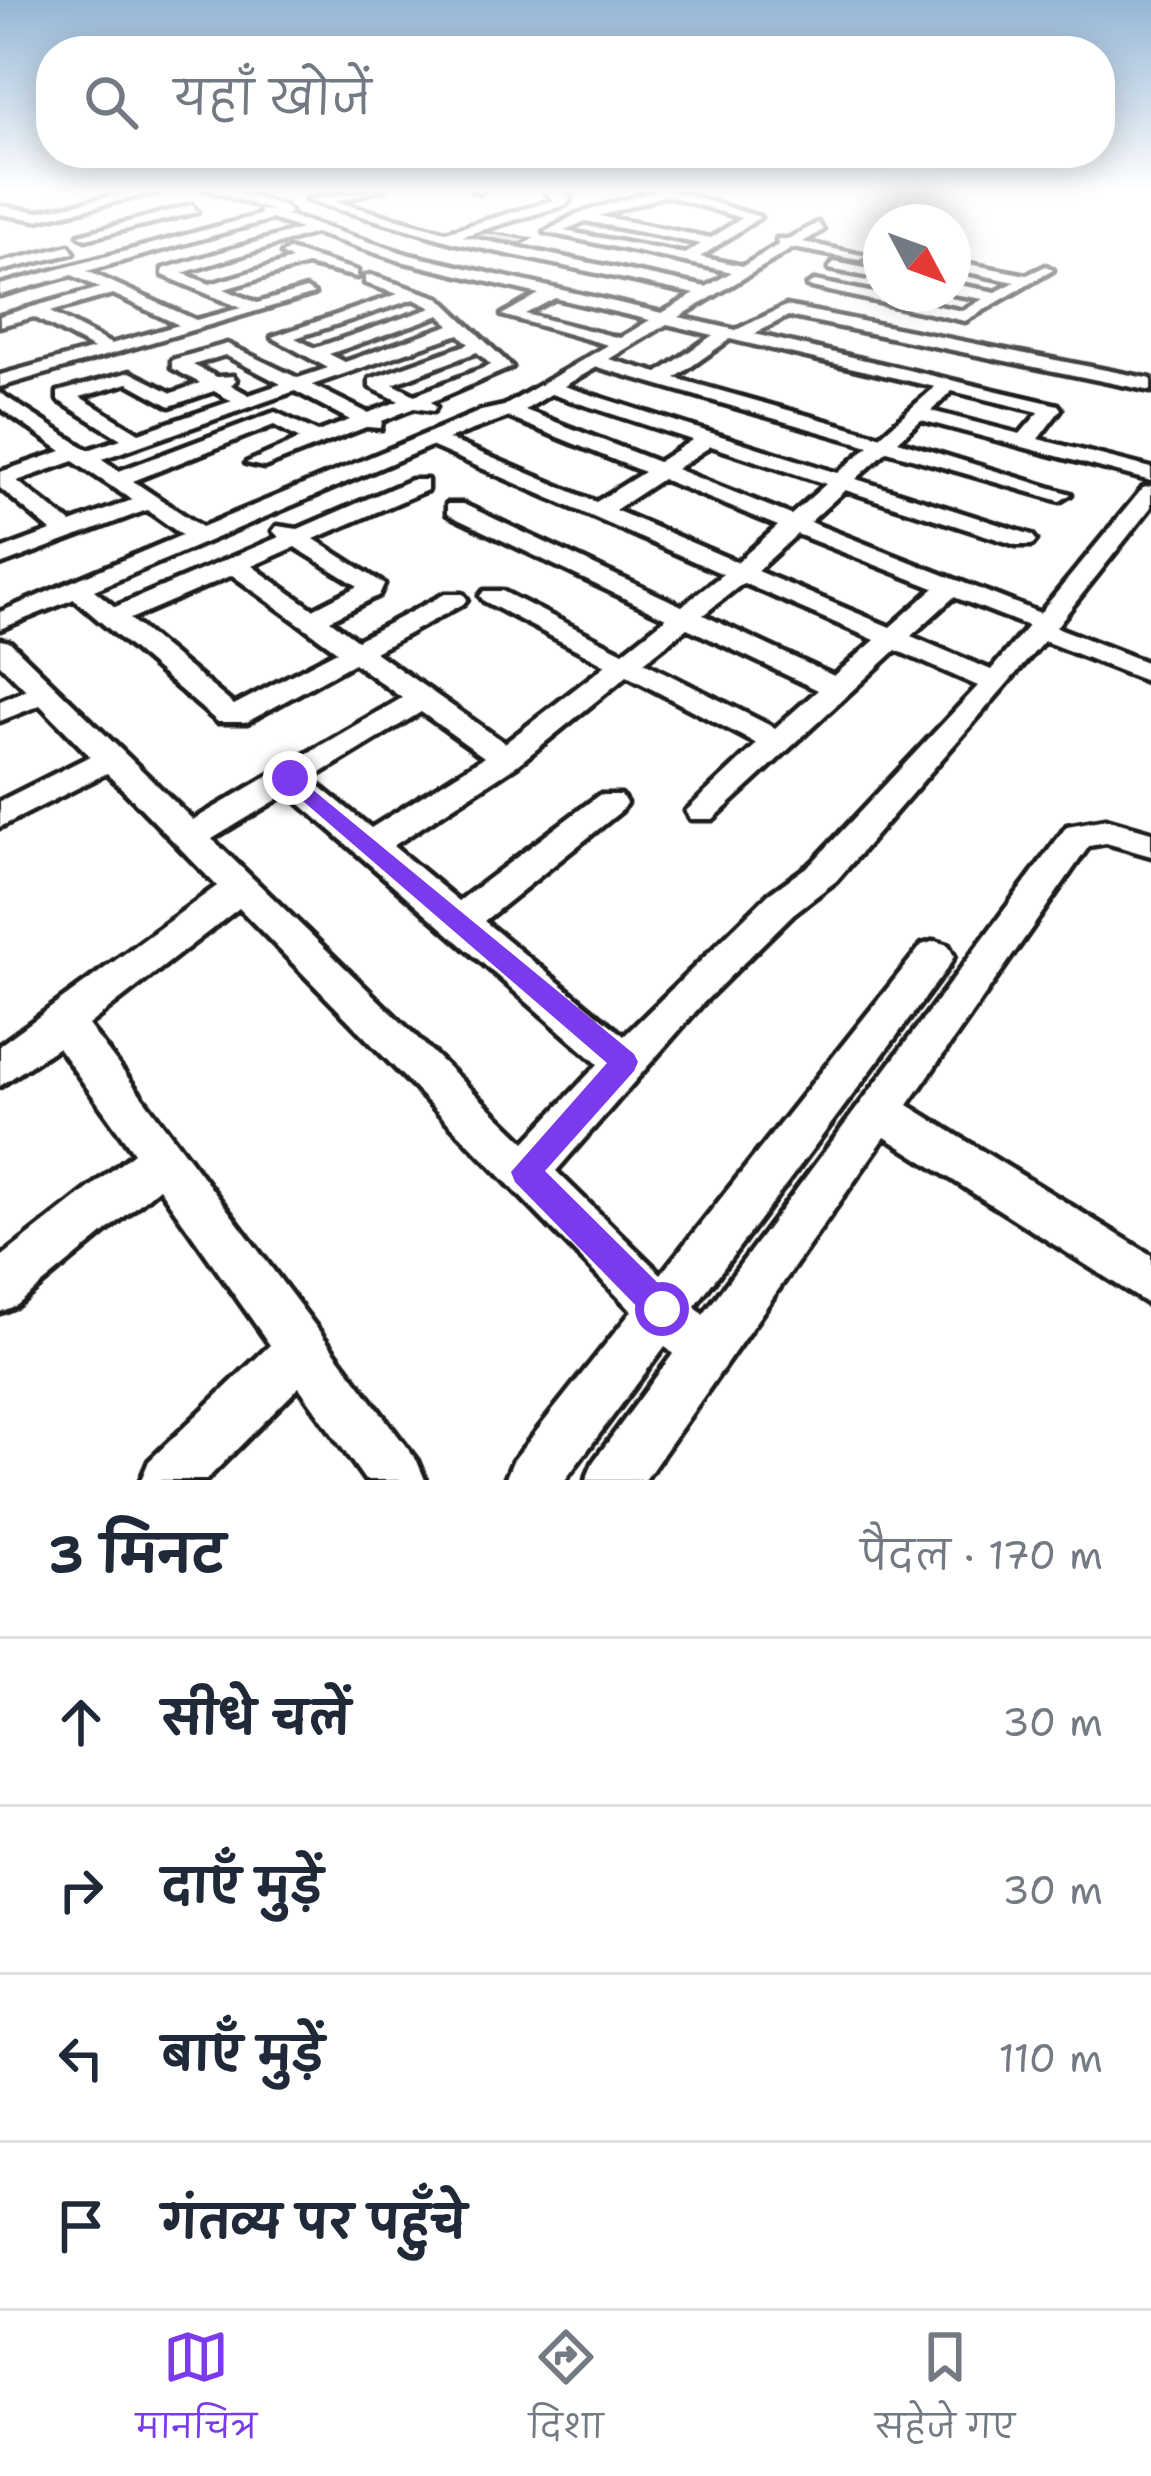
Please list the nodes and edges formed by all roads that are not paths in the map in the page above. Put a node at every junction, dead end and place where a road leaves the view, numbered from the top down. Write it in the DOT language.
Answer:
graph roads {
  1 [pos="40,257"];
  2 [pos="110,257"];
  3 [pos="113,257"];
  4 [pos="133,257"];
  5 [pos="220,257"];
  6 [pos="298,257"];
  7 [pos="403,257"];
  8 [pos="541,257"];
  9 [pos="677,257"];
  10 [pos="690,257"];
  11 [pos="763,257"];
  12 [pos="806,257"];
  13 [pos="857,257"];
  14 [pos="687,259"];
  15 [pos="307,260"];
  16 [pos="0,267"];
  17 [pos="842,268"];
  18 [pos="971,269"];
  19 [pos="1046,270"];
  20 [pos="75,271"];
  21 [pos="748,271"];
  22 [pos="168,272"];
  23 [pos="863,272"];
  24 [pos="1030,280"];
  25 [pos="815,286"];
  26 [pos="0,289"];
  27 [pos="115,289"];
  28 [pos="209,289"];
  29 [pos="971,292"];
  30 [pos="553,293"];
  31 [pos="712,293"];
  32 [pos="306,294"];
  33 [pos="415,294"];
  34 [pos="997,297"];
  35 [pos="258,309"];
  36 [pos="440,310"];
  37 [pos="36,311"];
  38 [pos="778,312"];
  39 [pos="666,319"];
  40 [pos="0,321"];
  41 [pos="195,326"];
  42 [pos="459,328"];
  43 [pos="732,334"];
  44 [pos="624,344"];
  45 [pos="478,346"];
  46 [pos="109,350"];
  47 [pos="314,354"];
  48 [pos="596,361"];
  49 [pos="264,368"];
  50 [pos="343,368"];
  51 [pos="660,380"];
  52 [pos="0,381"];
  53 [pos="215,384"];
  54 [pos="295,384"];
  55 [pos="948,385"];
  56 [pos="1151,385"];
  57 [pos="550,388"];
  58 [pos="0,399"];
  59 [pos="170,400"];
  60 [pos="247,401"];
  61 [pos="416,402"];
  62 [pos="148,407"];
  63 [pos="504,412"];
  64 [pos="916,413"];
  65 [pos="127,414"];
  66 [pos="365,419"];
  67 [pos="105,421"];
  68 [pos="31,422"];
  69 [pos="186,422"];
  70 [pos="464,425"];
  71 [pos="0,429"];
  72 [pos="316,439"];
  73 [pos="708,439"];
  74 [pos="136,440"];
  75 [pos="218,440"];
  76 [pos="1025,442"];
  77 [pos="883,444"];
  78 [pos="441,447"];
  79 [pos="79,456"];
  80 [pos="257,463"];
  81 [pos="657,472"];
  82 [pos="1151,475"];
  83 [pos="2,477"];
  84 [pos="115,480"];
  85 [pos="841,482"];
  86 [pos="419,485"];
  87 [pos="308,492"];
  88 [pos="1151,493"];
  89 [pos="1060,494"];
  90 [pos="26,498"];
  91 [pos="148,502"];
  92 [pos="0,507"];
  93 [pos="455,509"];
  94 [pos="598,512"];
  95 [pos="257,513"];
  96 [pos="792,526"];
  97 [pos="68,532"];
  98 [pos="200,537"];
  99 [pos="297,538"];
  100 [pos="1024,540"];
  101 [pos="0,558"];
  102 [pos="234,565"];
  103 [pos="740,573"];
  104 [pos="950,587"];
  105 [pos="76,589"];
  106 [pos="493,596"];
  107 [pos="454,599"];
  108 [pos="112,618"];
  109 [pos="686,618"];
  110 [pos="312,619"];
  111 [pos="0,621"];
  112 [pos="1043,627"];
  113 [pos="894,639"];
  114 [pos="0,648"];
  115 [pos="357,654"];
  116 [pos="627,665"];
  117 [pos="1151,674"];
  118 [pos="996,683"];
  119 [pos="839,689"];
  120 [pos="45,692"];
  121 [pos="422,699"];
  122 [pos="0,712"];
  123 [pos="778,743"];
  124 [pos="111,758"];
  125 [pos="506,758"];
  126 [pos="290,778"];
  127 [pos="610,803"];
  128 [pos="703,811"];
  129 [pos="0,815"];
  130 [pos="190,836"];
  131 [pos="1151,844"];
  132 [pos="369,846"];
  133 [pos="242,887"];
  134 [pos="458,920"];
  135 [pos="935,956"];
  136 [pos="63,1022"];
  137 [pos="625,1062"];
  138 [pos="0,1068"];
  139 [pos="878,1109"];
  140 [pos="162,1158"];
  141 [pos="526,1172"];
  142 [pos="1151,1282"];
  143 [pos="0,1288"];
  144 [pos="662,1309"];
  145 [pos="302,1349"];
  146 [pos="705,1351"];
  147 [pos="168,1480"];
  148 [pos="398,1480"];
  149 [pos="532,1480"];
  150 [pos="614,1480"];
  1 -- 16 [label="street"];
  2 -- 26 [label="street"];
  3 -- 20 [label="street"];
  4 -- 22 [label="street"];
  5 -- 22 [label="street"];
  6 -- 15 [label="street"];
  7 -- 30 [label="street"];
  8 -- 31 [label="street"];
  9 -- 14 [label="street"];
  10 -- 14 [label="street"];
  11 -- 21 [label="street"];
  12 -- 17 [label="street"];
  13 -- 17 [label="street"];
  14 -- 21 [label="street"];
  15 -- 28 [label="street"];
  15 -- 33 [label="street"];
  17 -- 23 [label="street"];
  17 -- 25 [label="street"];
  18 -- 24 [label="street"];
  19 -- 24 [label="street"];
  20 -- 26 [label="street"];
  20 -- 27 [label="street"];
  21 -- 31 [label="street"];
  22 -- 28 [label="street"];
  24 -- 34 [label="street"];
  25 -- 34 [label="street"];
  25 -- 38 [label="street"];
  27 -- 37 [label="street"];
  27 -- 41 [label="street"];
  28 -- 35 [label="street"];
  29 -- 34 [label="street"];
  30 -- 39 [label="street"];
  30 -- 44 [label="street"];
  31 -- 39 [label="street"];
  32 -- 35 [label="street"];
  33 -- 36 [label="street"];
  33 -- 47 [label="street"];
  35 -- 41 [label="street"];
  36 -- 42 [label="street"];
  36 -- 47 [label="street"];
  37 -- 40 [label="street"];
  37 -- 46 [label="street"];
  38 -- 43 [label="street"];
  38 -- 56 [label="street"];
  39 -- 43 [label="street"];
  39 -- 44 [label="street"];
  41 -- 46 [label="street"];
  42 -- 45 [label="street"];
  42 -- 50 [label="street"];
  43 -- 51 [label="street"];
  43 -- 55 [label="street"];
  44 -- 48 [label="street"];
  45 -- 61 [label="street"];
  45 -- 61 [label="street"];
  46 -- 52 [label="street"];
  47 -- 50 [label="street"];
  48 -- 51 [label="street"];
  48 -- 57 [label="street"];
  49 -- 53 [label="street"];
  49 -- 53 [label="street"];
  49 -- 54 [label="street"];
  50 -- 54 [label="street"];
  51 -- 77 [label="street"];
  53 -- 59 [label="street"];
  53 -- 60 [label="street"];
  54 -- 60 [label="street"];
  54 -- 66 [label="street"];
  55 -- 64 [label="street"];
  55 -- 76 [label="street"];
  57 -- 63 [label="street"];
  57 -- 73 [label="street"];
  58 -- 68 [label="street"];
  59 -- 62 [label="street"];
  59 -- 67 [label="street"];
  60 -- 69 [label="street"];
  61 -- 66 [label="street"];
  61 -- 70 [label="street"];
  63 -- 70 [label="street"];
  63 -- 81 [label="street"];
  64 -- 76 [label="street"];
  64 -- 77 [label="street"];
  65 -- 67 [label="street"];
  66 -- 72 [label="street"];
  66 -- 78 [label="street"];
  67 -- 74 [label="street"];
  68 -- 71 [label="street"];
  68 -- 79 [label="street"];
  69 -- 74 [label="street"];
  69 -- 75 [label="street"];
  70 -- 78 [label="street"];
  72 -- 75 [label="street"];
  72 -- 80 [label="street"];
  73 -- 81 [label="street"];
  73 -- 85 [label="street"];
  74 -- 79 [label="street"];
  75 -- 80 [label="street"];
  75 -- 84 [label="street"];
  76 -- 82 [label="street"];
  77 -- 85 [label="street"];
  77 -- 89 [label="street"];
  78 -- 87 [label="street"];
  78 -- 94 [label="street"];
  79 -- 83 [label="street"];
  79 -- 84 [label="street"];
  80 -- 87 [label="street"];
  81 -- 94 [label="street"];
  81 -- 96 [label="street"];
  83 -- 90 [label="street"];
  84 -- 91 [label="street"];
  85 -- 96 [label="street"];
  85 -- 100 [label="street"];
  86 -- 99 [label="street"];
  87 -- 95 [label="street"];
  88 -- 112 [label="street"];
  90 -- 92 [label="street"];
  90 -- 97 [label="street"];
  91 -- 97 [label="street"];
  91 -- 98 [label="street"];
  93 -- 109 [label="street"];
  94 -- 103 [label="street"];
  95 -- 98 [label="street"];
  95 -- 99 [label="street"];
  96 -- 103 [label="street"];
  96 -- 104 [label="street"];
  97 -- 101 [label="street"];
  98 -- 105 [label="street"];
  99 -- 102 [label="street"];
  99 -- 110 [label="street"];
  102 -- 108 [label="street"];
  102 -- 110 [label="street"];
  103 -- 109 [label="street"];
  103 -- 113 [label="street"];
  104 -- 112 [label="street"];
  104 -- 113 [label="street"];
  105 -- 108 [label="street"];
  105 -- 111 [label="street"];
  106 -- 116 [label="street"];
  107 -- 115 [label="street"];
  108 -- 115 [label="street"];
  109 -- 116 [label="street"];
  109 -- 119 [label="street"];
  110 -- 115 [label="street"];
  112 -- 117 [label="street"];
  112 -- 118 [label="street"];
  113 -- 118 [label="street"];
  113 -- 119 [label="street"];
  114 -- 120 [label="street"];
  115 -- 121 [label="street"];
  116 -- 123 [label="street"];
  116 -- 125 [label="street"];
  118 -- 137 [label="street"];
  119 -- 123 [label="street"];
  120 -- 122 [label="street"];
  120 -- 124 [label="street"];
  121 -- 125 [label="street"];
  121 -- 126 [label="street"];
  123 -- 128 [label="street"];
  124 -- 129 [label="street"];
  124 -- 130 [label="street"];
  125 -- 132 [label="street"];
  126 -- 130 [label="street"];
  126 -- 132 [label="street"];
  127 -- 134 [label="street"];
  130 -- 133 [label="street"];
  131 -- 139 [label="street"];
  132 -- 134 [label="street"];
  133 -- 136 [label="street"];
  133 -- 141 [label="street"];
  134 -- 137 [label="street"];
  135 -- 144 [label="street"];
  136 -- 138 [label="street"];
  136 -- 140 [label="street"];
  137 -- 141 [label="street"];
  139 -- 142 [label="street"];
  139 -- 146 [label="street"];
  140 -- 143 [label="street"];
  140 -- 145 [label="street"];
  141 -- 144 [label="street"];
  144 -- 146 [label="street"];
  144 -- 149 [label="street"];
  145 -- 147 [label="street"];
  145 -- 148 [label="street"];
  146 -- 150 [label="street"];
}
